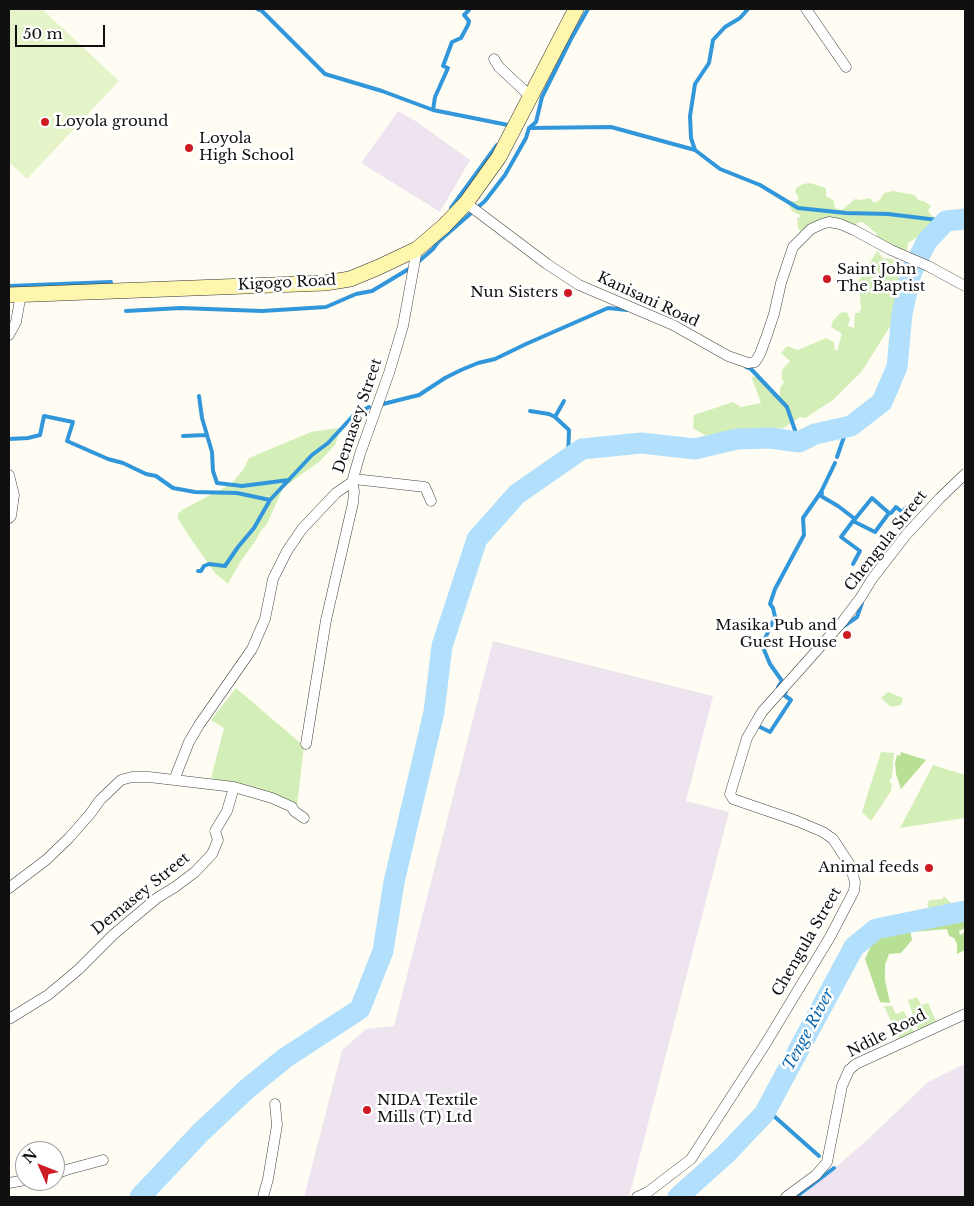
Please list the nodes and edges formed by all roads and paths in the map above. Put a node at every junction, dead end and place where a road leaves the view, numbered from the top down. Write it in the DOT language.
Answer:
graph roads {
  1 [pos="576,9"];
  2 [pos="806,9"];
  3 [pos="494,59"];
  4 [pos="846,67"];
  5 [pos="530,96"];
  6 [pos="466,203"];
  7 [pos="417,249"];
  8 [pos="965,286"];
  9 [pos="15,294"];
  10 [pos="9,335"];
  11 [pos="965,474"];
  12 [pos="9,475"];
  13 [pos="353,480"];
  14 [pos="430,501"];
  15 [pos="10,517"];
  16 [pos="306,744"];
  17 [pos="174,780"];
  18 [pos="234,787"];
  19 [pos="304,818"];
  20 [pos="9,888"];
  21 [pos="965,1014"];
  22 [pos="9,1020"];
  23 [pos="275,1104"];
  24 [pos="103,1160"];
  25 [pos="65,1171"];
  26 [pos="263,1197"];
  27 [pos="637,1197"];
  28 [pos="786,1197"];
  1 -- 5 [label="main road, Kigogo Road"];
  2 -- 4 [label="street"];
  3 -- 5 [label="street"];
  5 -- 6 [label="main road, Kigogo Road"];
  6 -- 7 [label="main road, Kigogo Road"];
  6 -- 8 [label="street, Kanisani Road"];
  7 -- 9 [label="main road, Kigogo Road"];
  7 -- 13 [label="street, Demasey Street"];
  9 -- 10 [label="street"];
  11 -- 27 [label="street, Chengula Street"];
  12 -- 15 [label="street"];
  13 -- 14 [label="street"];
  13 -- 16 [label="street"];
  13 -- 17 [label="street, Demasey Street"];
  17 -- 18 [label="street"];
  17 -- 20 [label="street"];
  18 -- 19 [label="street"];
  18 -- 22 [label="street, Demasey Street"];
  21 -- 28 [label="street, Ndile Road"];
  23 -- 26 [label="street"];
  24 -- 25 [label="street"];
}
